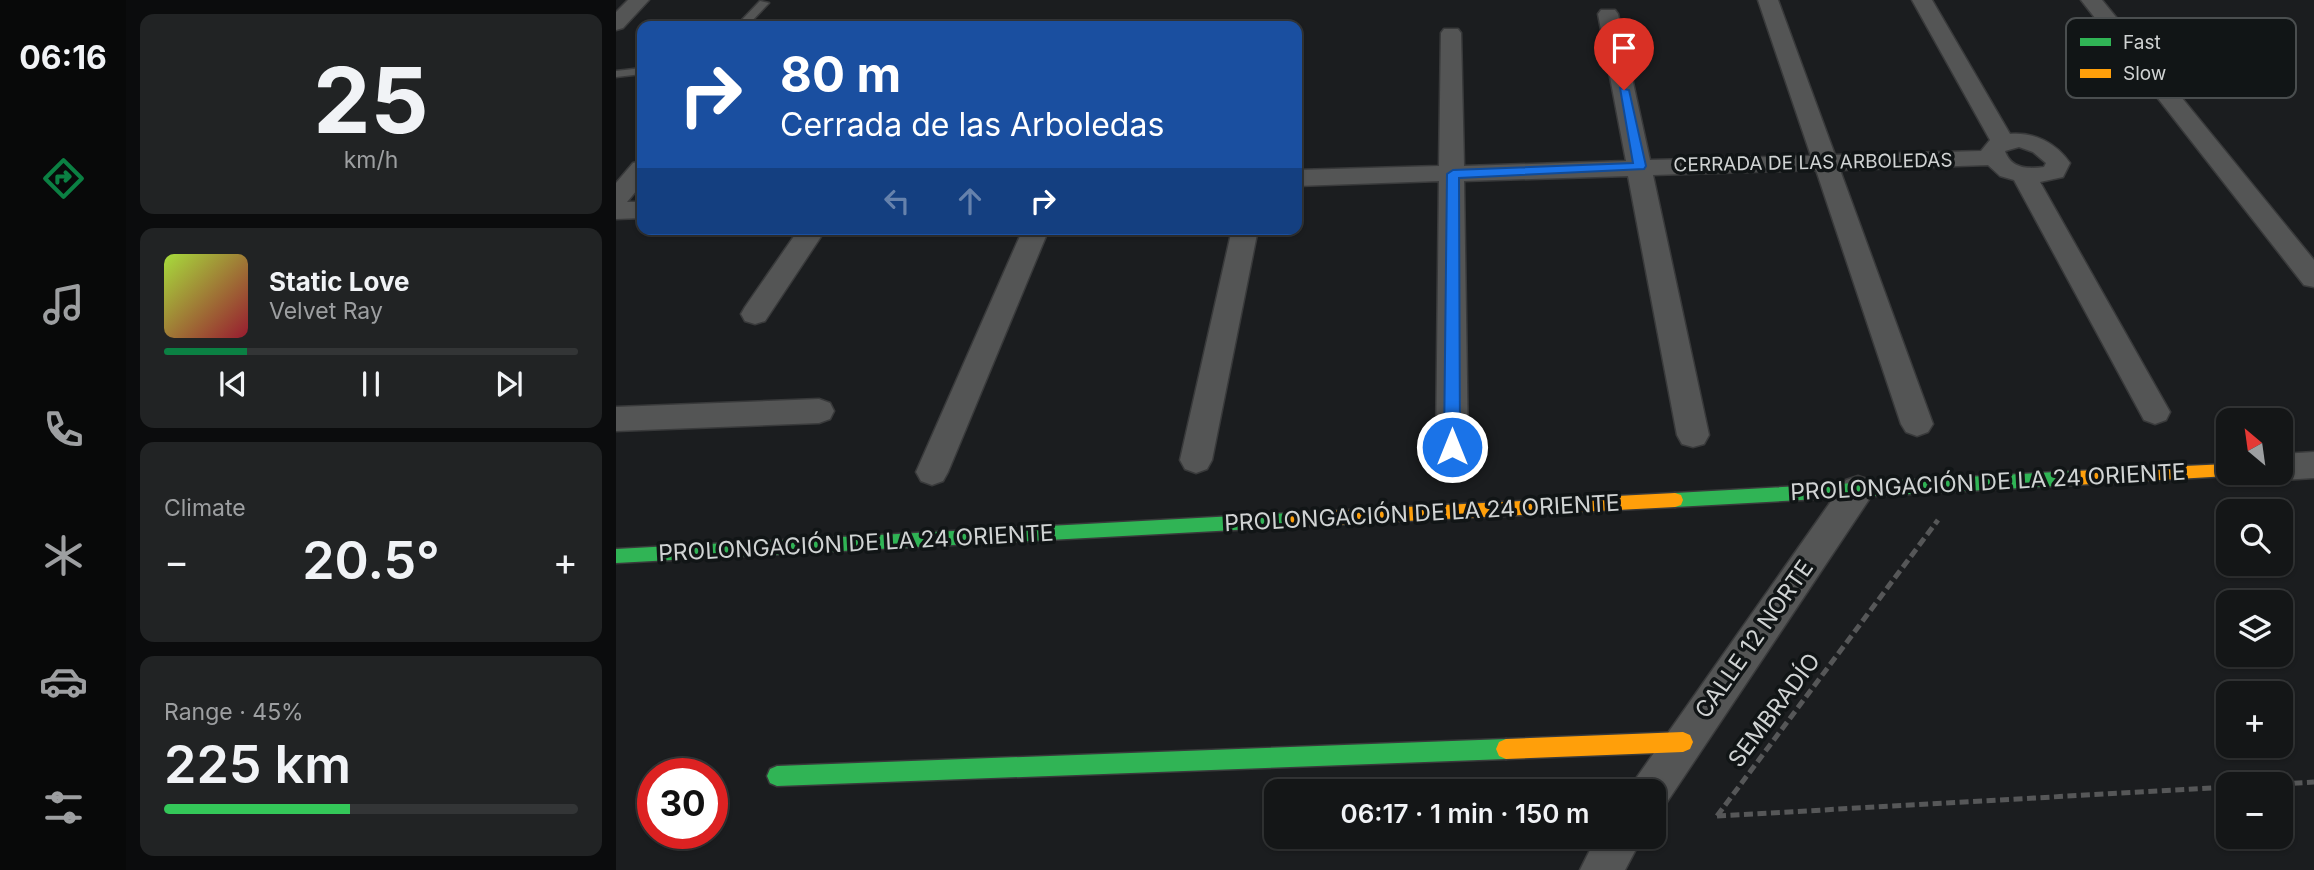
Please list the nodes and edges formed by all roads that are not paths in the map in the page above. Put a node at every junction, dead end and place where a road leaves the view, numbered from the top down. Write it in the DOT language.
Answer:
graph roads {
  1 [pos="639,0"];
  2 [pos="1768,0"];
  3 [pos="1922,0"];
  4 [pos="2091,0"];
  5 [pos="764,3"];
  6 [pos="1608,14"];
  7 [pos="2105,18"];
  8 [pos="746,21"];
  9 [pos="616,24"];
  10 [pos="1451,33"];
  11 [pos="637,65"];
  12 [pos="637,72"];
  13 [pos="619,74"];
  14 [pos="2170,98"];
  15 [pos="1998,150"];
  16 [pos="1826,160"];
  17 [pos="1640,166"];
  18 [pos="1453,174"];
  19 [pos="2023,175"];
  20 [pos="637,176"];
  21 [pos="1302,178"];
  22 [pos="623,197"];
  23 [pos="809,235"];
  24 [pos="1033,235"];
  25 [pos="1244,235"];
  26 [pos="2314,278"];
  27 [pos="755,314"];
  28 [pos="819,411"];
  29 [pos="2155,412"];
  30 [pos="616,419"];
  31 [pos="1917,424"];
  32 [pos="1693,435"];
  33 [pos="1452,447"];
  34 [pos="1196,460"];
  35 [pos="2314,465"];
  36 [pos="2293,466"];
  37 [pos="2216,471"];
  38 [pos="932,472"];
  39 [pos="1858,489"];
  40 [pos="616,556"];
  41 [pos="1683,742"];
  42 [pos="777,776"];
  43 [pos="1659,779"];
  44 [pos="1614,849"];
  45 [pos="1601,870"];
  1 -- 9 [label="street"];
  2 -- 16 [label="street"];
  3 -- 15 [label="street"];
  4 -- 7 [label="street"];
  5 -- 8 [label="lane"];
  6 -- 17 [label="street"];
  10 -- 18 [label="street"];
  11 -- 13 [label="lane"];
  12 -- 13 [label="lane"];
  14 -- 26 [label="street"];
  15 -- 16 [label="street, CERRADA DE LAS ARBOLEDAS"];
  15 -- 19 [label="street"];
  15 -- 19 [label="street, CERRADA DE LAS ARBOLEDAS"];
  16 -- 17 [label="street, CERRADA DE LAS ARBOLEDAS"];
  16 -- 31 [label="street"];
  17 -- 18 [label="street, CERRADA DE LAS ARBOLEDAS"];
  17 -- 32 [label="street"];
  18 -- 21 [label="street, CERRADA DE LAS ARBOLEDAS"];
  18 -- 33 [label="street"];
  19 -- 29 [label="street"];
  20 -- 22 [label="street"];
  23 -- 27 [label="street"];
  24 -- 38 [label="street"];
  25 -- 34 [label="street"];
  28 -- 30 [label="street"];
  35 -- 36 [label="street"];
  37 -- 39 [label="street, PROLONGACIÓN DE LA 24 ORIENTE"];
  39 -- 40 [label="street, PROLONGACIÓN DE LA 24 ORIENTE"];
  39 -- 41 [label="street, CALLE 12 NORTE"];
  41 -- 42 [label="street"];
  41 -- 43 [label="street, CALLE 12 NORTE"];
  44 -- 45 [label="street"];
}
